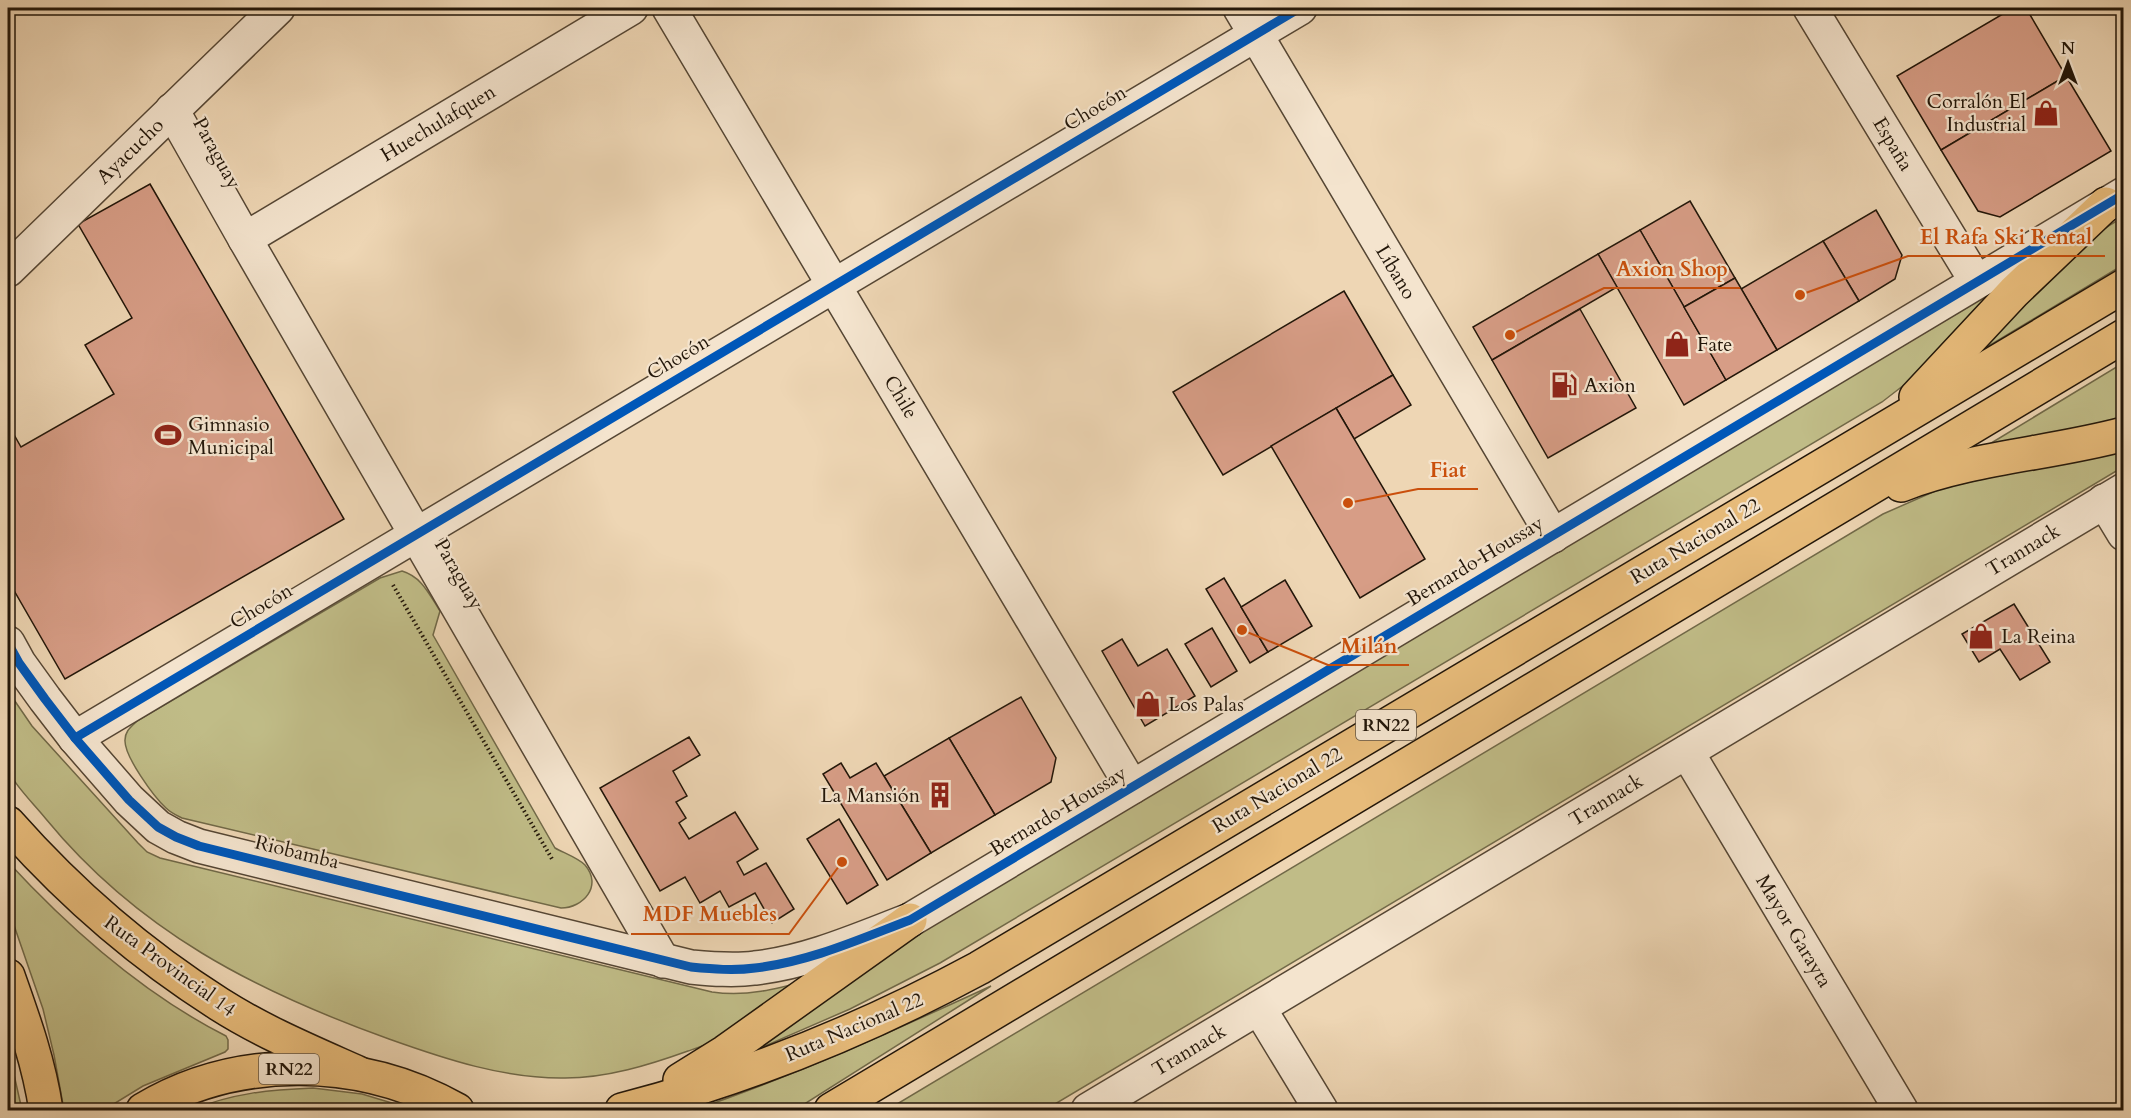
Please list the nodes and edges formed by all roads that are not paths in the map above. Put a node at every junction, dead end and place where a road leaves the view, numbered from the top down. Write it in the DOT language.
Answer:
graph roads {
  1 [pos="278,8"];
  2 [pos="631,8"];
  3 [pos="669,8"];
  4 [pos="1300,8"];
  5 [pos="1810,8"];
  6 [pos="1248,21"];
  7 [pos="172,110"];
  8 [pos="2115,199"];
  9 [pos="245,239"];
  10 [pos="8,270"];
  11 [pos="1976,282"];
  12 [pos="834,285"];
  13 [pos="2124,286"];
  14 [pos="2124,336"];
  15 [pos="1890,425"];
  16 [pos="2124,434"];
  17 [pos="2114,495"];
  18 [pos="1824,516"];
  19 [pos="2124,534"];
  20 [pos="416,535"];
  21 [pos="1553,536"];
  22 [pos="8,642"];
  23 [pos="75,738"];
  24 [pos="1687,752"];
  25 [pos="1132,787"];
  26 [pos="8,823"];
  27 [pos="910,920"];
  28 [pos="663,961"];
  29 [pos="8,976"];
  30 [pos="1259,1008"];
  31 [pos="358,1073"];
  32 [pos="447,1105"];
  33 [pos="1314,1108"];
  34 [pos="46,1110"];
  35 [pos="143,1110"];
  36 [pos="482,1110"];
  37 [pos="621,1110"];
  38 [pos="831,1110"];
  39 [pos="1088,1110"];
  40 [pos="1901,1110"];
  1 -- 7 [label="street, Ayacucho"];
  2 -- 9 [label="street, Huechulafquen"];
  3 -- 12 [label="street, Chile"];
  4 -- 6 [label="street, Chocón"];
  5 -- 11 [label="street, España"];
  6 -- 12 [label="street, Chocón"];
  6 -- 21 [label="street, Líbano"];
  7 -- 9 [label="street, Paraguay"];
  7 -- 10 [label="street, Ayacucho"];
  8 -- 11 [label="street, Bernardo Houssay"];
  8 -- 15 [label="main road"];
  9 -- 20 [label="street, Paraguay"];
  11 -- 21 [label="street, Bernardo Houssay"];
  12 -- 20 [label="street, Chocón"];
  12 -- 25 [label="street, Chile"];
  13 -- 15 [label="main road, Ruta Nacional 22 / RN22"];
  14 -- 18 [label="main road, RN22"];
  15 -- 37 [label="main road, Ruta Nacional 22 / RN22"];
  16 -- 18 [label="main road"];
  17 -- 19 [label="street"];
  17 -- 24 [label="street, Trannack"];
  18 -- 38 [label="main road, RN22"];
  20 -- 23 [label="street, Chocón"];
  20 -- 28 [label="street, Paraguay"];
  21 -- 25 [label="street, Bernardo Houssay"];
  22 -- 23 [label="street, Riobamba"];
  23 -- 28 [label="street, Riobamba"];
  24 -- 30 [label="street, Trannack"];
  24 -- 40 [label="street, Mayor Garayta"];
  25 -- 27 [label="street, Bernardo Houssay"];
  26 -- 31 [label="main road, Ruta Provincial 14"];
  27 -- 28 [label="street, Bernardo Houssay"];
  27 -- 37 [label="main road"];
  29 -- 34 [label="main road"];
  30 -- 33 [label="street"];
  30 -- 39 [label="street, Trannack"];
  31 -- 32 [label="main road, RN22"];
  31 -- 35 [label="main road, RN22"];
  32 -- 36 [label="main road, RN22"];
}
